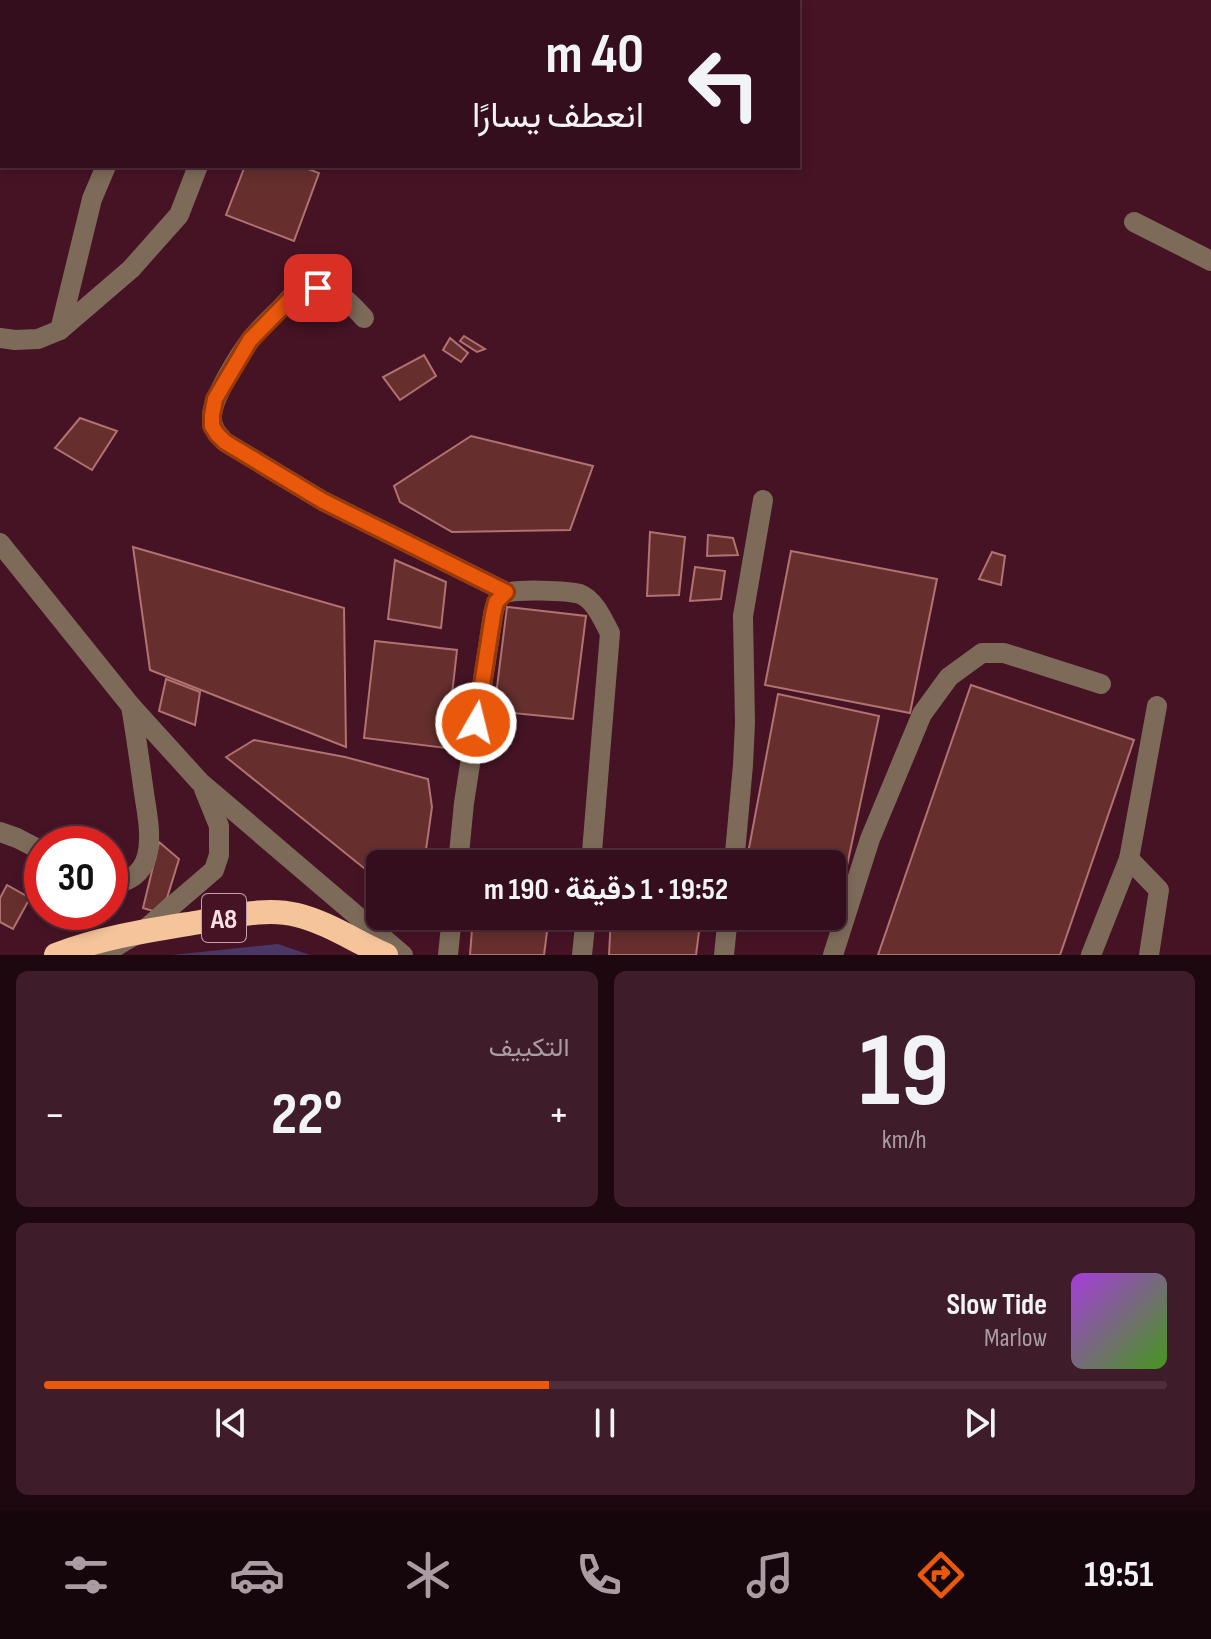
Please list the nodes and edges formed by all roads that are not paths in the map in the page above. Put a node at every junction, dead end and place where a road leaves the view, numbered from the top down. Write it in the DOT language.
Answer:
graph roads {
  1 [pos="105,168"];
  2 [pos="197,168"];
  3 [pos="1134,222"];
  4 [pos="1211,261"];
  5 [pos="364,318"];
  6 [pos="60,330"];
  7 [pos="0,338"];
  8 [pos="763,500"];
  9 [pos="0,543"];
  10 [pos="506,592"];
  11 [pos="1101,684"];
  12 [pos="131,706"];
  13 [pos="1157,706"];
  14 [pos="200,782"];
  15 [pos="0,832"];
  16 [pos="24,842"];
  17 [pos="459,850"];
  18 [pos="592,850"];
  19 [pos="735,850"];
  20 [pos="1129,859"];
  21 [pos="128,881"];
  22 [pos="451,930"];
  23 [pos="585,930"];
  24 [pos="727,930"];
  25 [pos="143,931"];
  26 [pos="56,955"];
  27 [pos="103,955"];
  28 [pos="386,955"];
  29 [pos="403,955"];
  30 [pos="448,955"];
  31 [pos="582,955"];
  32 [pos="724,955"];
  33 [pos="833,955"];
  34 [pos="1091,955"];
  35 [pos="1149,955"];
  1 -- 6 [label="street"];
  2 -- 6 [label="street"];
  3 -- 4 [label="street"];
  5 -- 10 [label="street"];
  6 -- 7 [label="street"];
  8 -- 19 [label="street"];
  9 -- 12 [label="street"];
  10 -- 17 [label="street"];
  10 -- 18 [label="street"];
  11 -- 33 [label="street"];
  12 -- 14 [label="street"];
  12 -- 21 [label="street"];
  13 -- 20 [label="street"];
  14 -- 25 [label="street"];
  14 -- 29 [label="street"];
  15 -- 16 [label="street"];
  20 -- 34 [label="street"];
  20 -- 35 [label="street"];
  22 -- 30 [label="street"];
  23 -- 31 [label="street"];
  24 -- 32 [label="street"];
  25 -- 26 [label="highway, A8"];
  25 -- 27 [label="street"];
  25 -- 28 [label="highway, A8"];
}
